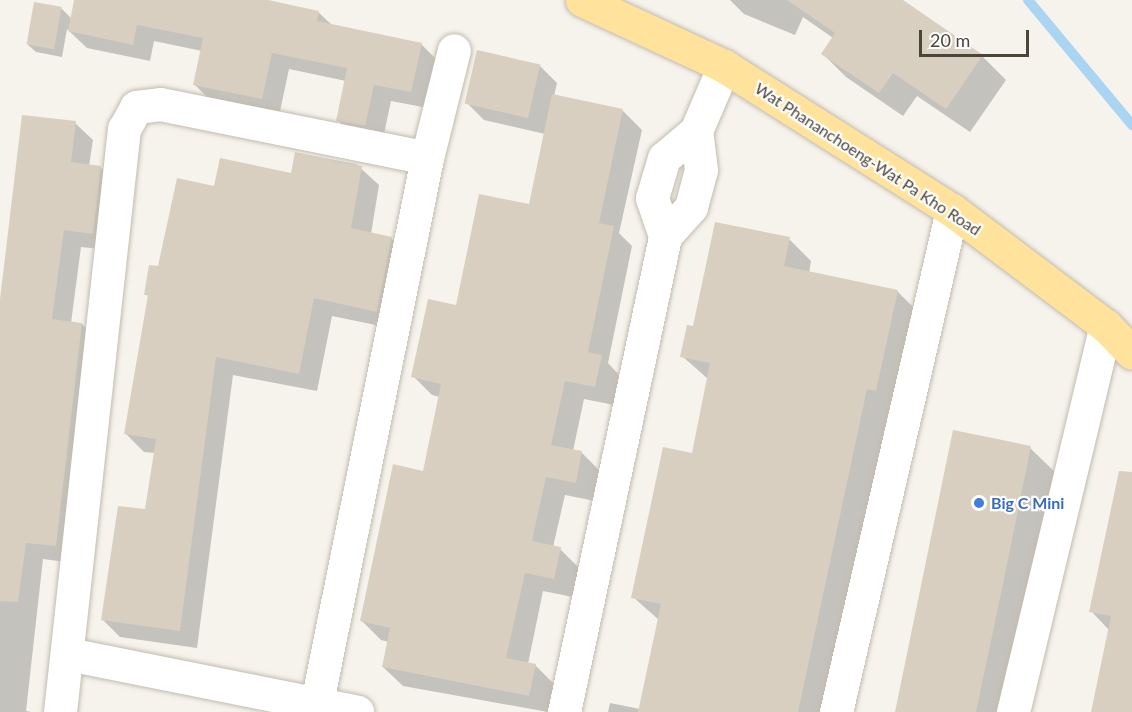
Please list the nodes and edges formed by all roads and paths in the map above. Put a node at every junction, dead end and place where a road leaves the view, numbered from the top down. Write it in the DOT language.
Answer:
graph roads {
  1 [pos="582,0"];
  2 [pos="454,50"];
  3 [pos="724,66"];
  4 [pos="427,158"];
  5 [pos="952,210"];
  6 [pos="1106,326"];
  7 [pos="1132,353"];
  8 [pos="68,654"];
  9 [pos="316,708"];
  10 [pos="60,712"];
  11 [pos="357,712"];
  12 [pos="564,712"];
  13 [pos="836,712"];
  14 [pos="1013,712"];
  1 -- 3 [label="main road, Wat Phananchoeng-Wat Pa Kho Road"];
  2 -- 4 [label="street"];
  3 -- 5 [label="main road, Wat Phananchoeng-Wat Pa Kho Road"];
  3 -- 12 [label="street"];
  4 -- 8 [label="street"];
  4 -- 9 [label="street"];
  5 -- 6 [label="main road, Wat Phananchoeng-Wat Pa Kho Road"];
  5 -- 13 [label="street"];
  6 -- 7 [label="main road, Wat Phananchoeng-Wat Pa Kho Road"];
  6 -- 14 [label="street"];
  8 -- 9 [label="street"];
  8 -- 10 [label="street"];
  9 -- 11 [label="street"];
}
